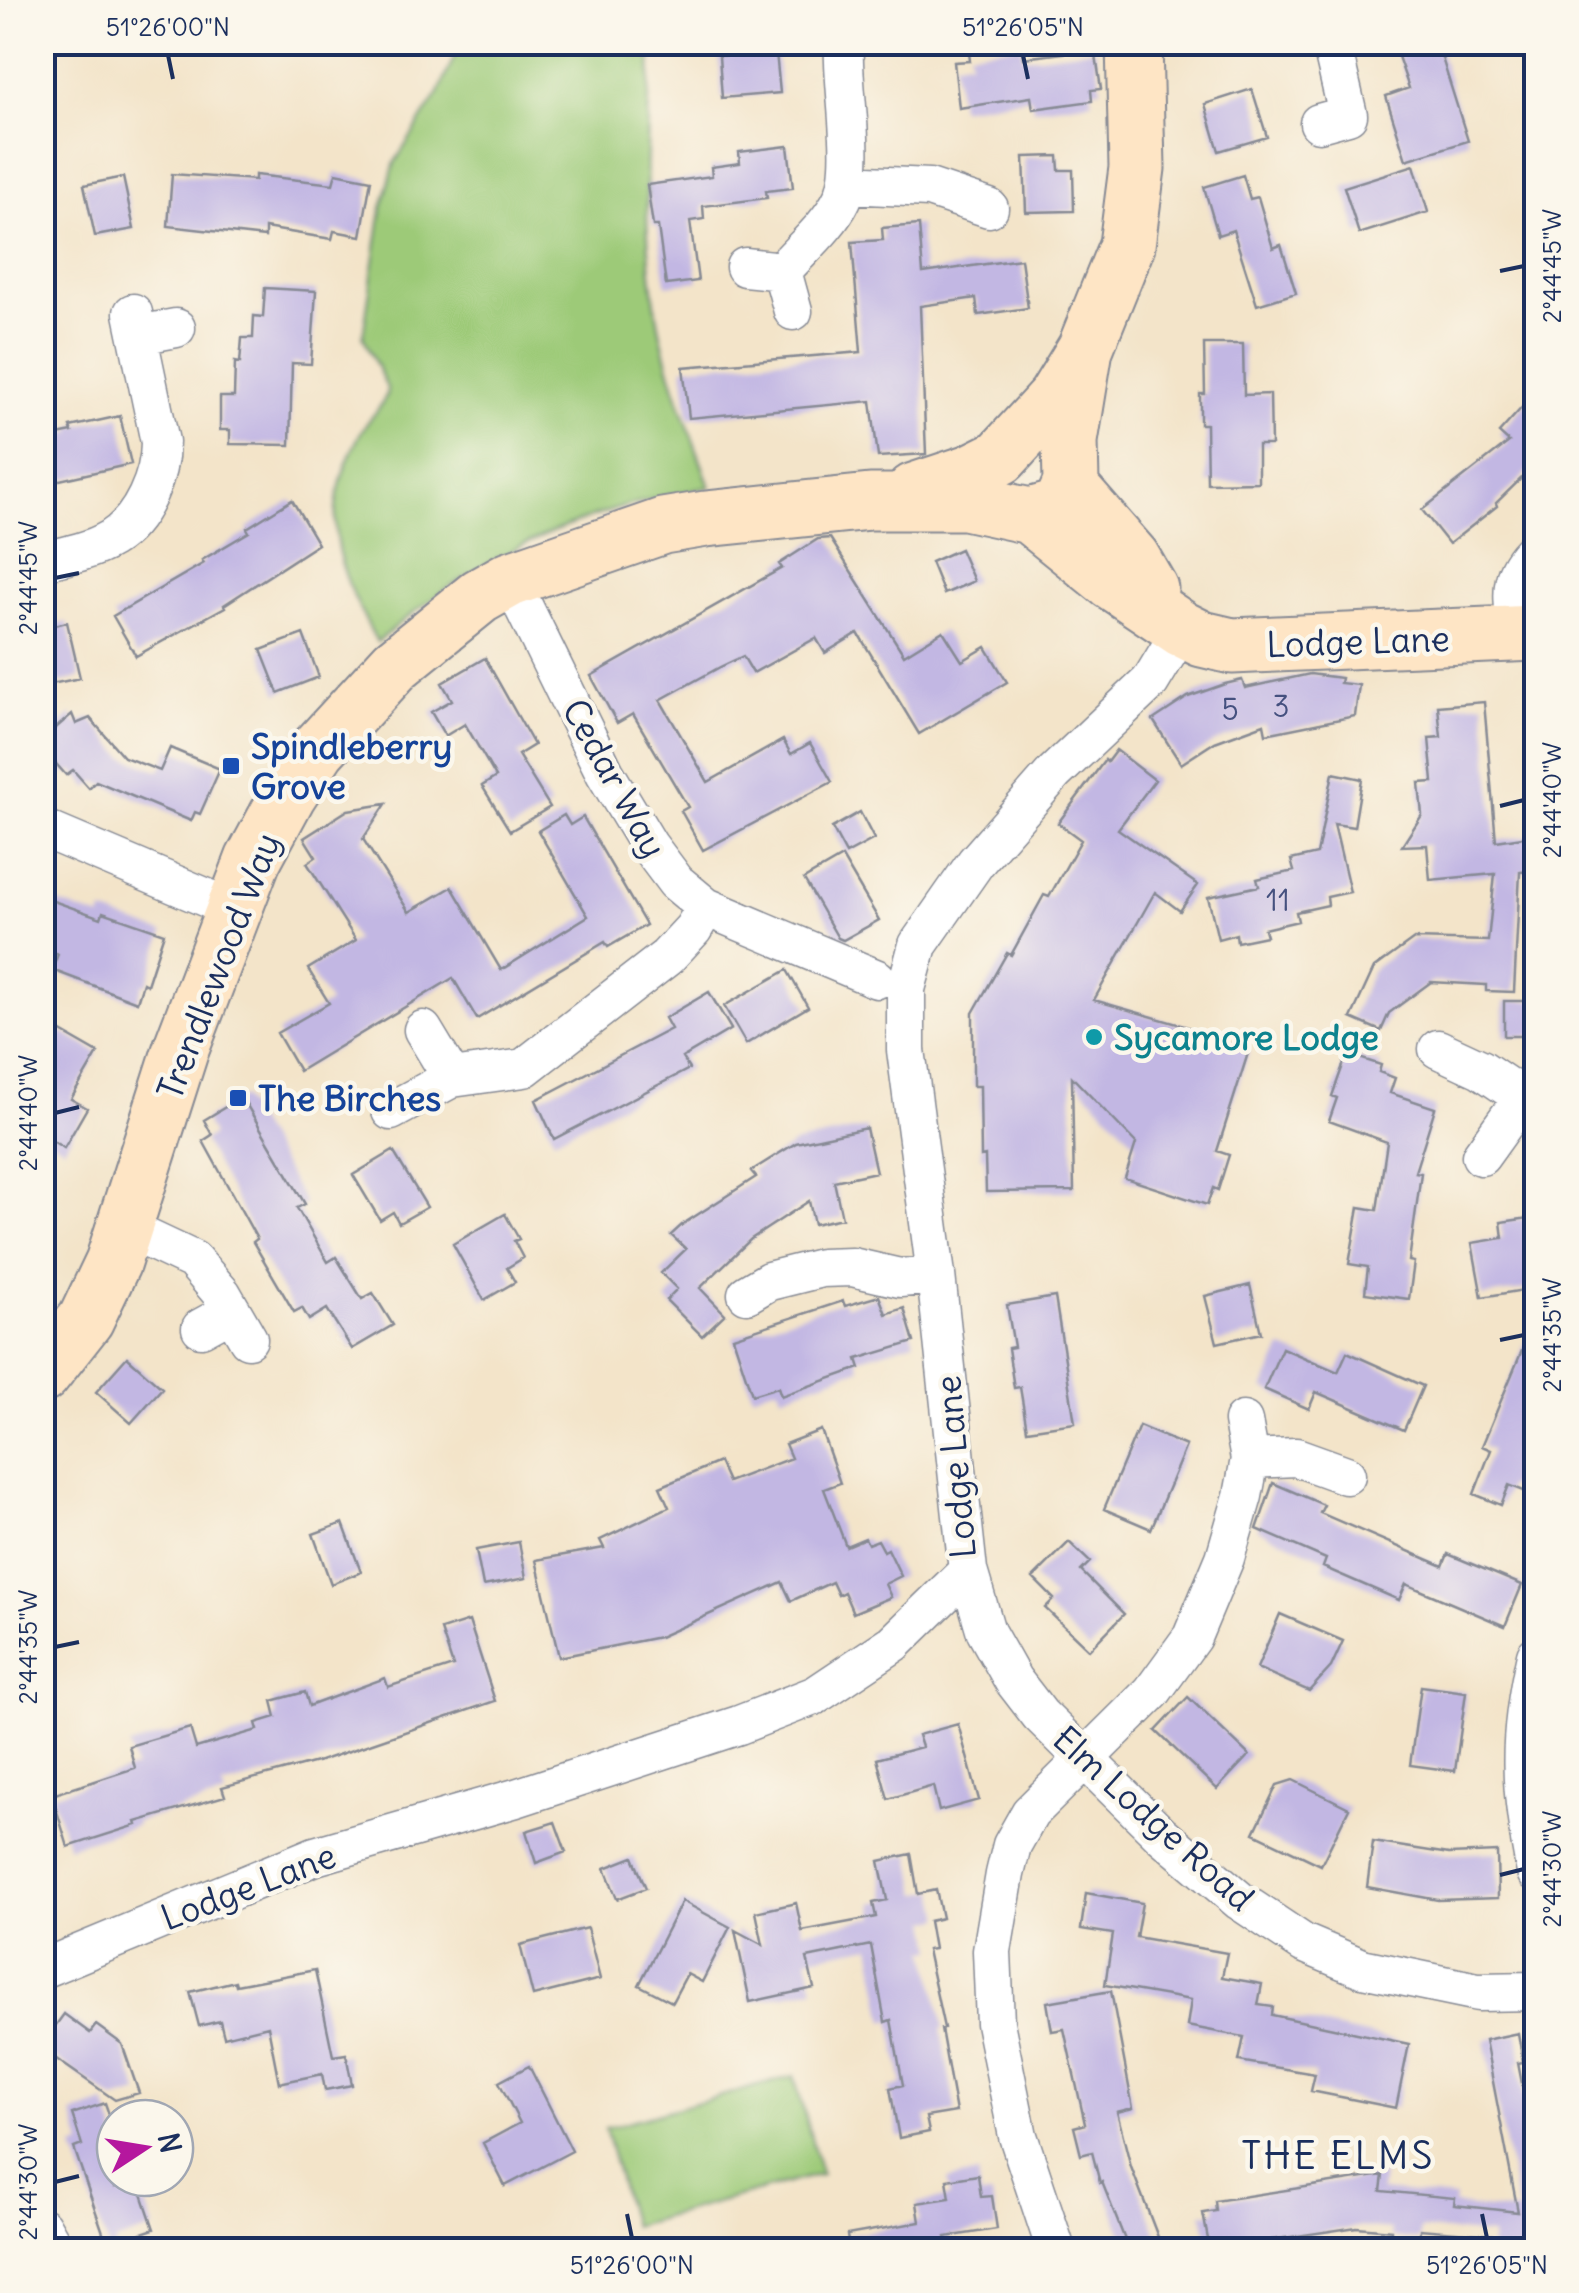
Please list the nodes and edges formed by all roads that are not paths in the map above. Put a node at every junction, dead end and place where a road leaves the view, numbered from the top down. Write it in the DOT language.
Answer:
graph roads {
  1 [pos="844,42"];
  2 [pos="1134,42"];
  3 [pos="1332,42"];
  4 [pos="1319,123"];
  5 [pos="847,184"];
  6 [pos="989,208"];
  7 [pos="793,311"];
  8 [pos="176,328"];
  9 [pos="1086,349"];
  10 [pos="1007,451"];
  11 [pos="1046,496"];
  12 [pos="870,502"];
  13 [pos="1536,548"];
  14 [pos="42,561"];
  15 [pos="510,579"];
  16 [pos="1175,623"];
  17 [pos="1526,633"];
  18 [pos="42,828"];
  19 [pos="706,907"];
  20 [pos="233,910"];
  21 [pos="877,979"];
  22 [pos="423,1030"];
  23 [pos="1438,1049"];
  24 [pos="452,1078"];
  25 [pos="1530,1101"];
  26 [pos="391,1110"];
  27 [pos="1481,1156"];
  28 [pos="125,1228"];
  29 [pos="936,1275"];
  30 [pos="747,1294"];
  31 [pos="227,1326"];
  32 [pos="42,1374"];
  33 [pos="1242,1422"];
  34 [pos="1250,1459"];
  35 [pos="1346,1475"];
  36 [pos="968,1571"];
  37 [pos="1536,1656"];
  38 [pos="1084,1758"];
  39 [pos="1536,1872"];
  40 [pos="42,1969"];
  41 [pos="1536,1991"];
  42 [pos="42,2227"];
  43 [pos="55,2250"];
  44 [pos="1056,2250"];
  1 -- 5 [label="street"];
  2 -- 9 [label="street"];
  3 -- 4 [label="street"];
  5 -- 6 [label="street"];
  5 -- 7 [label="street"];
  8 -- 14 [label="street"];
  9 -- 10 [label="street"];
  9 -- 11 [label="street"];
  10 -- 11 [label="street"];
  10 -- 12 [label="street"];
  11 -- 12 [label="street"];
  11 -- 16 [label="street"];
  12 -- 15 [label="street, Trendlewood Way"];
  13 -- 17 [label="street"];
  15 -- 19 [label="street, Cedar Way"];
  15 -- 20 [label="street, Trendlewood Way"];
  16 -- 17 [label="street, Lodge Lane"];
  16 -- 29 [label="street, Lodge Lane"];
  18 -- 20 [label="street"];
  19 -- 21 [label="street, Cedar Way"];
  19 -- 24 [label="street"];
  20 -- 28 [label="street, Trendlewood Way"];
  22 -- 24 [label="street"];
  23 -- 25 [label="street"];
  24 -- 26 [label="street"];
  25 -- 27 [label="street"];
  28 -- 31 [label="street"];
  28 -- 32 [label="street, Trendlewood Way"];
  29 -- 30 [label="street"];
  29 -- 36 [label="street, Lodge Lane"];
  33 -- 34 [label="street"];
  34 -- 35 [label="street"];
  34 -- 38 [label="street"];
  36 -- 38 [label="street, Elm Lodge Road"];
  36 -- 40 [label="street, Lodge Lane"];
  37 -- 39 [label="street"];
  38 -- 41 [label="street, Elm Lodge Road"];
  38 -- 44 [label="street"];
  42 -- 43 [label="street"];
}
